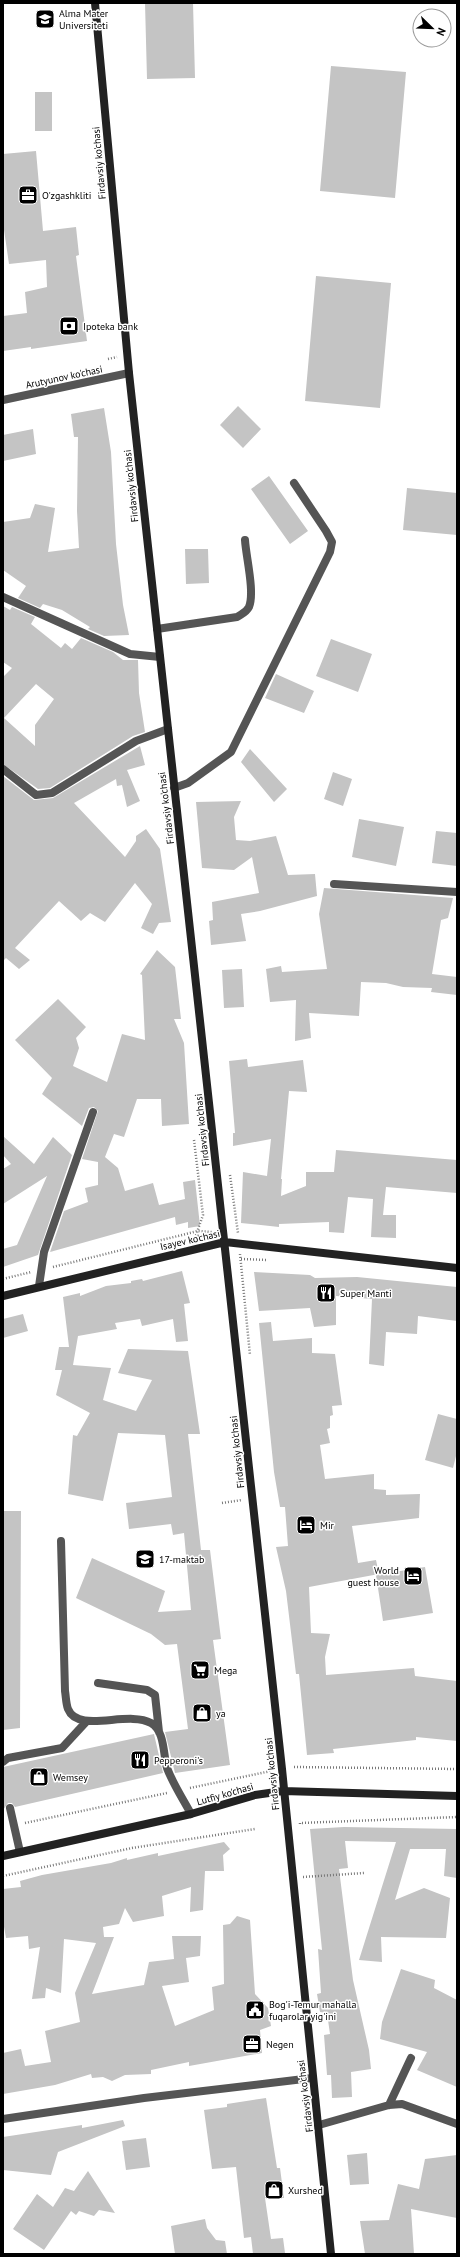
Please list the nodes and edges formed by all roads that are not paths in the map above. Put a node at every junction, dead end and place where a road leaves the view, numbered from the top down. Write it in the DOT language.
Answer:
graph roads {
  1 [pos="95,3"];
  2 [pos="128,373"];
  3 [pos="3,400"];
  4 [pos="294,483"];
  5 [pos="244,540"];
  6 [pos="3,597"];
  7 [pos="156,629"];
  8 [pos="160,657"];
  9 [pos="168,729"];
  10 [pos="3,769"];
  11 [pos="174,788"];
  12 [pos="334,884"];
  13 [pos="457,892"];
  14 [pos="93,1112"];
  15 [pos="225,1242"];
  16 [pos="457,1268"];
  17 [pos="39,1286"];
  18 [pos="3,1296"];
  19 [pos="61,1541"];
  20 [pos="98,1683"];
  21 [pos="86,1722"];
  22 [pos="160,1732"];
  23 [pos="3,1762"];
  24 [pos="283,1791"];
  25 [pos="457,1796"];
  26 [pos="10,1808"];
  27 [pos="191,1814"];
  28 [pos="20,1852"];
  29 [pos="3,1856"];
  30 [pos="411,2058"];
  31 [pos="312,2078"];
  32 [pos="389,2105"];
  33 [pos="3,2119"];
  34 [pos="457,2124"];
  35 [pos="319,2125"];
  36 [pos="331,2254"];
  1 -- 2 [label="main road, Firdavsiy ko'chasi"];
  2 -- 3 [label="street, Arutyunov ko'chasi"];
  2 -- 7 [label="main road, Firdavsiy ko'chasi"];
  4 -- 11 [label="street"];
  5 -- 7 [label="street"];
  6 -- 8 [label="street"];
  7 -- 8 [label="main road, Firdavsiy ko'chasi"];
  8 -- 9 [label="main road, Firdavsiy ko'chasi"];
  9 -- 10 [label="street"];
  9 -- 11 [label="main road, Firdavsiy ko'chasi"];
  11 -- 15 [label="main road, Firdavsiy ko'chasi"];
  12 -- 13 [label="street"];
  14 -- 17 [label="street"];
  15 -- 16 [label="main road, Isayev ko'chasi"];
  15 -- 17 [label="main road, Isayev ko'chasi"];
  15 -- 24 [label="main road, Firdavsiy ko'chasi"];
  17 -- 18 [label="main road, Isayev ko'chasi"];
  19 -- 21 [label="street"];
  20 -- 22 [label="street"];
  21 -- 22 [label="street"];
  21 -- 23 [label="street"];
  22 -- 27 [label="street"];
  24 -- 25 [label="main road, Lutfiy ko'chasi"];
  24 -- 27 [label="main road, Lutfiy ko'chasi"];
  24 -- 31 [label="main road, Firdavsiy ko'chasi"];
  26 -- 28 [label="street"];
  27 -- 28 [label="main road, Lutfiy ko'chasi"];
  28 -- 29 [label="main road, Lutfiy ko'chasi"];
  30 -- 32 [label="street"];
  31 -- 33 [label="street"];
  31 -- 35 [label="main road, Firdavsiy ko'chasi"];
  32 -- 34 [label="street"];
  32 -- 35 [label="street"];
  35 -- 36 [label="main road, Firdavsiy ko'chasi"];
}
